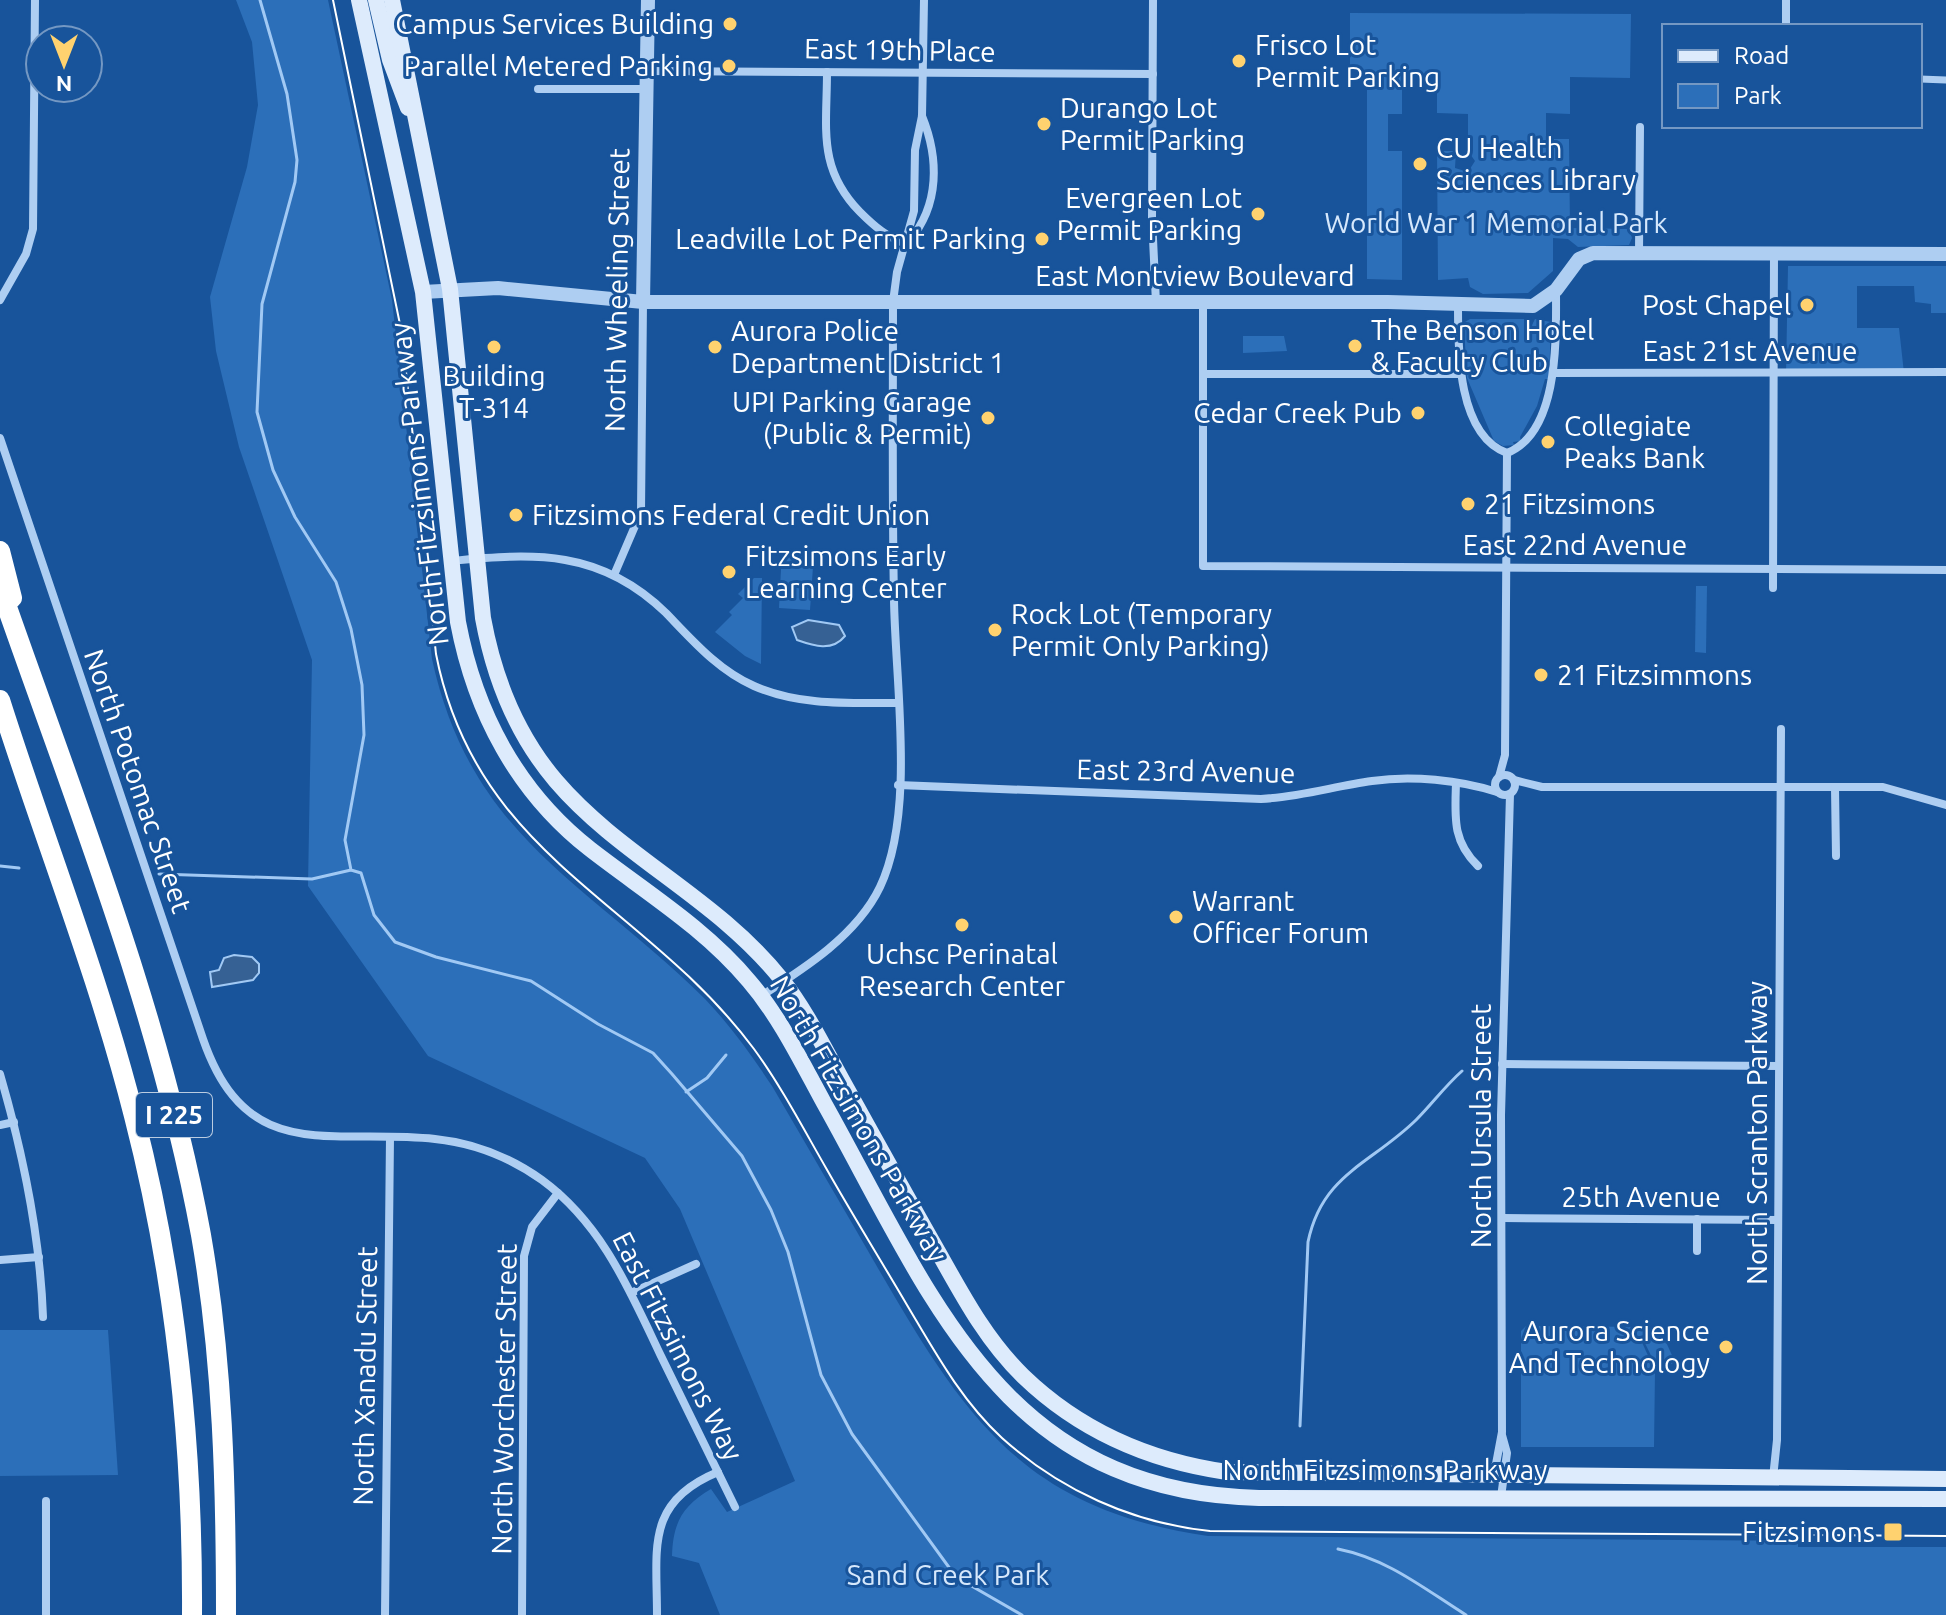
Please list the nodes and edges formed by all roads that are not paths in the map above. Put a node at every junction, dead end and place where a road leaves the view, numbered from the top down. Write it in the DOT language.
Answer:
graph roads {
  1 [pos="35,0"];
  2 [pos="359,0"];
  3 [pos="376,0"];
  4 [pos="392,0"];
  5 [pos="648,0"];
  6 [pos="924,0"];
  7 [pos="1153,0"];
  8 [pos="1786,0"];
  9 [pos="1786,24"];
  10 [pos="648,71"];
  11 [pos="827,72"];
  12 [pos="924,73"];
  13 [pos="1153,74"];
  14 [pos="1922,79"];
  15 [pos="1946,80"];
  16 [pos="538,89"];
  17 [pos="645,89"];
  18 [pos="922,116"];
  19 [pos="1640,127"];
  20 [pos="425,150"];
  21 [pos="906,244"];
  22 [pos="1639,253"];
  23 [pos="1774,253"];
  24 [pos="1946,254"];
  25 [pos="450,289"];
  26 [pos="1556,290"];
  27 [pos="423,292"];
  28 [pos="0,300"];
  29 [pos="643,302"];
  30 [pos="893,302"];
  31 [pos="1203,302"];
  32 [pos="1156,303"];
  33 [pos="1458,305"];
  34 [pos="1946,372"];
  35 [pos="1554,373"];
  36 [pos="1773,373"];
  37 [pos="1203,374"];
  38 [pos="1461,374"];
  39 [pos="0,438"];
  40 [pos="1507,453"];
  41 [pos="0,551"];
  42 [pos="476,559"];
  43 [pos="451,561"];
  44 [pos="1505,566"];
  45 [pos="1773,570"];
  46 [pos="1946,570"];
  47 [pos="614,575"];
  48 [pos="0,587"];
  49 [pos="1773,588"];
  50 [pos="41,702"];
  51 [pos="898,703"];
  52 [pos="2,709"];
  53 [pos="1781,729"];
  54 [pos="1505,755"];
  55 [pos="1498,778"];
  56 [pos="1513,778"];
  57 [pos="1456,783"];
  58 [pos="898,785"];
  59 [pos="1471,785"];
  60 [pos="1542,787"];
  61 [pos="1780,787"];
  62 [pos="1835,788"];
  63 [pos="1498,792"];
  64 [pos="1511,794"];
  65 [pos="1946,805"];
  66 [pos="1507,819"];
  67 [pos="1836,856"];
  68 [pos="1478,866"];
  69 [pos="783,982"];
  70 [pos="761,996"];
  71 [pos="1502,1064"];
  72 [pos="1779,1066"];
  73 [pos="0,1074"];
  74 [pos="261,1121"];
  75 [pos="14,1122"];
  76 [pos="0,1125"];
  77 [pos="390,1137"];
  78 [pos="558,1193"];
  79 [pos="1503,1218"];
  80 [pos="1697,1219"];
  81 [pos="1778,1220"];
  82 [pos="1697,1251"];
  83 [pos="39,1257"];
  84 [pos="0,1260"];
  85 [pos="696,1264"];
  86 [pos="631,1293"];
  87 [pos="43,1317"];
  88 [pos="1502,1433"];
  89 [pos="718,1472"];
  90 [pos="1488,1476"];
  91 [pos="1506,1476"];
  92 [pos="1773,1478"];
  93 [pos="1946,1479"];
  94 [pos="1501,1497"];
  95 [pos="1946,1499"];
  96 [pos="46,1501"];
  97 [pos="735,1507"];
  98 [pos="46,1615"];
  99 [pos="192,1615"];
  100 [pos="226,1615"];
  101 [pos="385,1615"];
  102 [pos="522,1615"];
  103 [pos="657,1615"];
  1 -- 28 [label="street"];
  2 -- 27 [label="main road, North Fitzsimons Parkway"];
  3 -- 20 [label="main road"];
  4 -- 20 [label="main road, North Fitzsimons Parkway"];
  5 -- 10 [label="street, North Wheeling Street"];
  6 -- 12 [label="street"];
  7 -- 13 [label="street"];
  8 -- 9 [label="street"];
  10 -- 11 [label="street, East 19th Place"];
  10 -- 17 [label="street, North Wheeling Street"];
  11 -- 12 [label="street, East 19th Place"];
  11 -- 21 [label="street"];
  12 -- 13 [label="street, East 19th Place"];
  12 -- 18 [label="street"];
  13 -- 32 [label="street"];
  14 -- 15 [label="street"];
  16 -- 17 [label="street"];
  17 -- 29 [label="street, North Wheeling Street"];
  18 -- 21 [label="street"];
  18 -- 21 [label="street"];
  19 -- 22 [label="street"];
  20 -- 25 [label="main road, North Fitzsimons Parkway"];
  21 -- 30 [label="street"];
  22 -- 23 [label="street, East Montview Boulevard"];
  22 -- 26 [label="street, East Montview Boulevard"];
  23 -- 24 [label="street, East Montview Boulevard"];
  23 -- 36 [label="street"];
  25 -- 27 [label="street, East Montview Boulevard"];
  25 -- 29 [label="street, East Montview Boulevard"];
  25 -- 42 [label="main road, North Fitzsimons Parkway"];
  26 -- 33 [label="street, East Montview Boulevard"];
  26 -- 35 [label="street"];
  27 -- 43 [label="main road, North Fitzsimons Parkway"];
  29 -- 30 [label="street, East Montview Boulevard"];
  29 -- 47 [label="street, North Wheeling Street"];
  30 -- 32 [label="street, East Montview Boulevard"];
  30 -- 51 [label="street"];
  31 -- 32 [label="street, East Montview Boulevard"];
  31 -- 33 [label="street, East Montview Boulevard"];
  31 -- 37 [label="street"];
  33 -- 38 [label="street"];
  34 -- 36 [label="street, East 21st Avenue"];
  35 -- 36 [label="street, East 21st Avenue"];
  35 -- 40 [label="street"];
  36 -- 45 [label="street"];
  37 -- 38 [label="street"];
  37 -- 44 [label="street, East 22nd Avenue"];
  38 -- 40 [label="street"];
  39 -- 74 [label="street, North Potomac Street"];
  40 -- 44 [label="street"];
  41 -- 50 [label="highway"];
  42 -- 43 [label="street"];
  42 -- 47 [label="street"];
  42 -- 69 [label="main road, North Fitzsimons Parkway"];
  43 -- 70 [label="main road, North Fitzsimons Parkway"];
  44 -- 45 [label="street, East 22nd Avenue"];
  44 -- 54 [label="street"];
  45 -- 46 [label="street, East 22nd Avenue"];
  45 -- 49 [label="street"];
  47 -- 51 [label="street"];
  48 -- 50 [label="highway, I 225"];
  50 -- 100 [label="highway, I 225"];
  51 -- 58 [label="street"];
  52 -- 99 [label="highway, I 225"];
  53 -- 61 [label="street, North Scranton Parkway"];
  54 -- 55 [label="street"];
  54 -- 56 [label="street"];
  55 -- 56 [label="street, East 23rd Avenue"];
  55 -- 59 [label="street, East 23rd Avenue"];
  55 -- 63 [label="street, North Ursula Street"];
  56 -- 60 [label="street"];
  56 -- 64 [label="street, North Ursula Street"];
  57 -- 58 [label="street, East 23rd Avenue"];
  57 -- 59 [label="street, East 23rd Avenue"];
  57 -- 68 [label="street"];
  58 -- 69 [label="street"];
  59 -- 63 [label="street, East 23rd Avenue"];
  60 -- 61 [label="street"];
  60 -- 64 [label="street"];
  61 -- 62 [label="street"];
  61 -- 72 [label="street, North Scranton Parkway"];
  62 -- 65 [label="street"];
  62 -- 67 [label="street"];
  63 -- 64 [label="street, East 23rd Avenue"];
  63 -- 66 [label="street, North Ursula Street"];
  64 -- 66 [label="street, North Ursula Street"];
  66 -- 71 [label="street, North Ursula Street"];
  69 -- 70 [label="street"];
  69 -- 90 [label="main road, North Fitzsimons Parkway"];
  70 -- 94 [label="main road, North Fitzsimons Parkway"];
  71 -- 72 [label="street"];
  71 -- 79 [label="street, North Ursula Street"];
  72 -- 81 [label="street, North Scranton Parkway"];
  73 -- 75 [label="street"];
  74 -- 77 [label="street, East Fitzsimons Way"];
  75 -- 76 [label="street"];
  75 -- 83 [label="street"];
  77 -- 78 [label="street, East Fitzsimons Way"];
  77 -- 101 [label="street, North Xanadu Street"];
  78 -- 86 [label="street, East Fitzsimons Way"];
  78 -- 102 [label="street, North Worchester Street"];
  79 -- 80 [label="street, 25th Avenue"];
  79 -- 88 [label="street, North Ursula Street"];
  80 -- 81 [label="street, 25th Avenue"];
  80 -- 82 [label="street"];
  81 -- 92 [label="street, North Scranton Parkway"];
  83 -- 84 [label="street"];
  83 -- 87 [label="street"];
  85 -- 86 [label="street"];
  86 -- 89 [label="street, East Fitzsimons Way"];
  88 -- 90 [label="street, North Ursula Street"];
  88 -- 91 [label="street, North Ursula Street"];
  89 -- 97 [label="street, East Fitzsimons Way"];
  89 -- 103 [label="street"];
  90 -- 91 [label="main road, North Fitzsimons Parkway"];
  91 -- 92 [label="main road, North Fitzsimons Parkway"];
  91 -- 94 [label="street, North Ursula Street"];
  92 -- 93 [label="main road, North Fitzsimons Parkway"];
  94 -- 95 [label="main road, North Fitzsimons Parkway"];
  96 -- 98 [label="street"];
}
